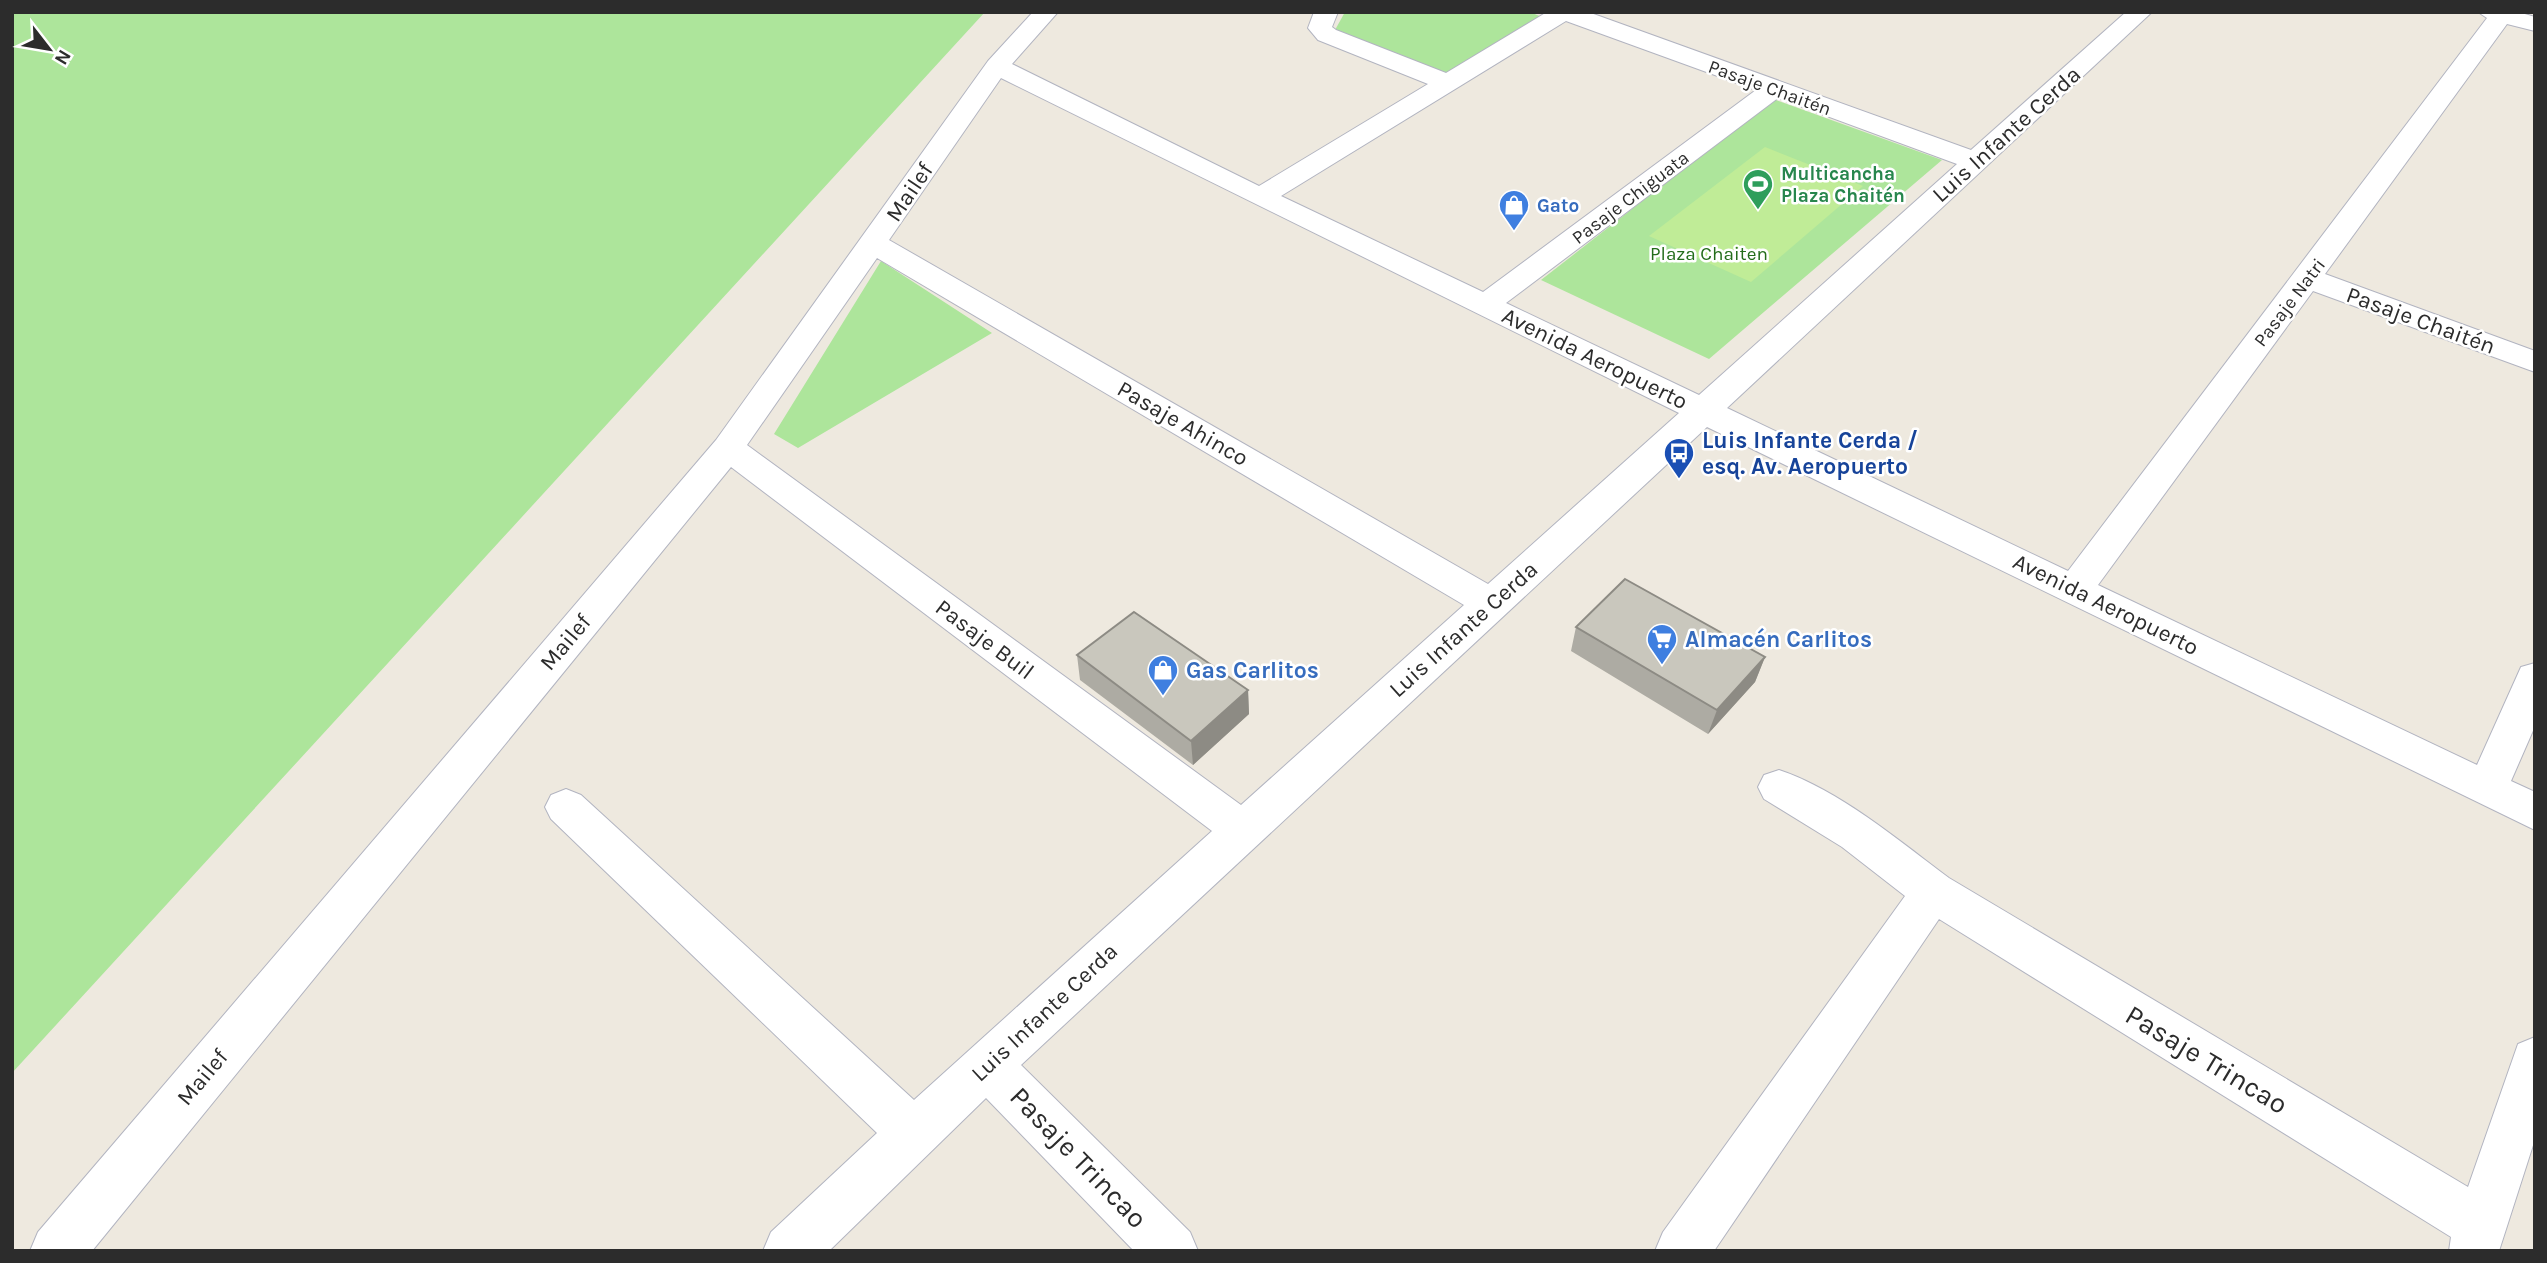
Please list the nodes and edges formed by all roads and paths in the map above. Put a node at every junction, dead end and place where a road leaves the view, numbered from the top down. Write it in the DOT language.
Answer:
graph roads {
  1 [pos="1046,12"];
  2 [pos="1326,12"];
  3 [pos="1564,12"];
  4 [pos="2140,12"];
  5 [pos="2496,14"];
  6 [pos="2535,24"];
  7 [pos="997,66"];
  8 [pos="1448,83"];
  9 [pos="1775,89"];
  10 [pos="1975,162"];
  11 [pos="1259,197"];
  12 [pos="874,244"];
  13 [pos="2307,278"];
  14 [pos="1485,305"];
  15 [pos="2535,362"];
  16 [pos="1703,409"];
  17 [pos="728,448"];
  18 [pos="2075,589"];
  19 [pos="1491,603"];
  20 [pos="2535,678"];
  21 [pos="1779,787"];
  22 [pos="2487,789"];
  23 [pos="566,807"];
  24 [pos="2535,812"];
  25 [pos="1243,830"];
  26 [pos="1933,892"];
  27 [pos="2535,1060"];
  28 [pos="987,1063"];
  29 [pos="913,1133"];
  30 [pos="2477,1238"];
  31 [pos="57,1251"];
  32 [pos="790,1251"];
  33 [pos="1171,1251"];
  34 [pos="1682,1251"];
  1 -- 7 [label="street, Mailef"];
  2 -- 8 [label="street"];
  3 -- 8 [label="street"];
  3 -- 9 [label="street, Pasaje Chaitén"];
  4 -- 10 [label="street, Luis Infante Cerda"];
  5 -- 6 [label="street"];
  5 -- 13 [label="street, Pasaje Natri"];
  7 -- 11 [label="street, Avenida Aeropuerto"];
  7 -- 12 [label="street, Mailef"];
  8 -- 11 [label="street"];
  9 -- 10 [label="street, Pasaje Chaitén"];
  9 -- 14 [label="street, Pasaje Chiguata"];
  10 -- 16 [label="street, Luis Infante Cerda"];
  11 -- 14 [label="street, Avenida Aeropuerto"];
  12 -- 17 [label="street, Mailef"];
  12 -- 19 [label="street, Pasaje Ahinco"];
  13 -- 15 [label="street, Pasaje Chaitén"];
  13 -- 18 [label="street, Pasaje Natri"];
  14 -- 16 [label="street, Avenida Aeropuerto"];
  16 -- 18 [label="street, Avenida Aeropuerto"];
  16 -- 19 [label="street, Luis Infante Cerda"];
  17 -- 25 [label="street, Pasaje Buil"];
  17 -- 31 [label="street, Mailef"];
  18 -- 22 [label="street, Avenida Aeropuerto"];
  19 -- 25 [label="street, Luis Infante Cerda"];
  20 -- 22 [label="street"];
  21 -- 26 [label="street, Pasaje Trincao"];
  22 -- 24 [label="street, Avenida Aeropuerto"];
  23 -- 29 [label="street"];
  25 -- 28 [label="street, Luis Infante Cerda"];
  26 -- 30 [label="street, Pasaje Trincao"];
  26 -- 34 [label="street"];
  27 -- 30 [label="street"];
  28 -- 29 [label="street, Luis Infante Cerda"];
  28 -- 33 [label="street, Pasaje Trincao"];
  29 -- 32 [label="street, Luis Infante Cerda"];
}
